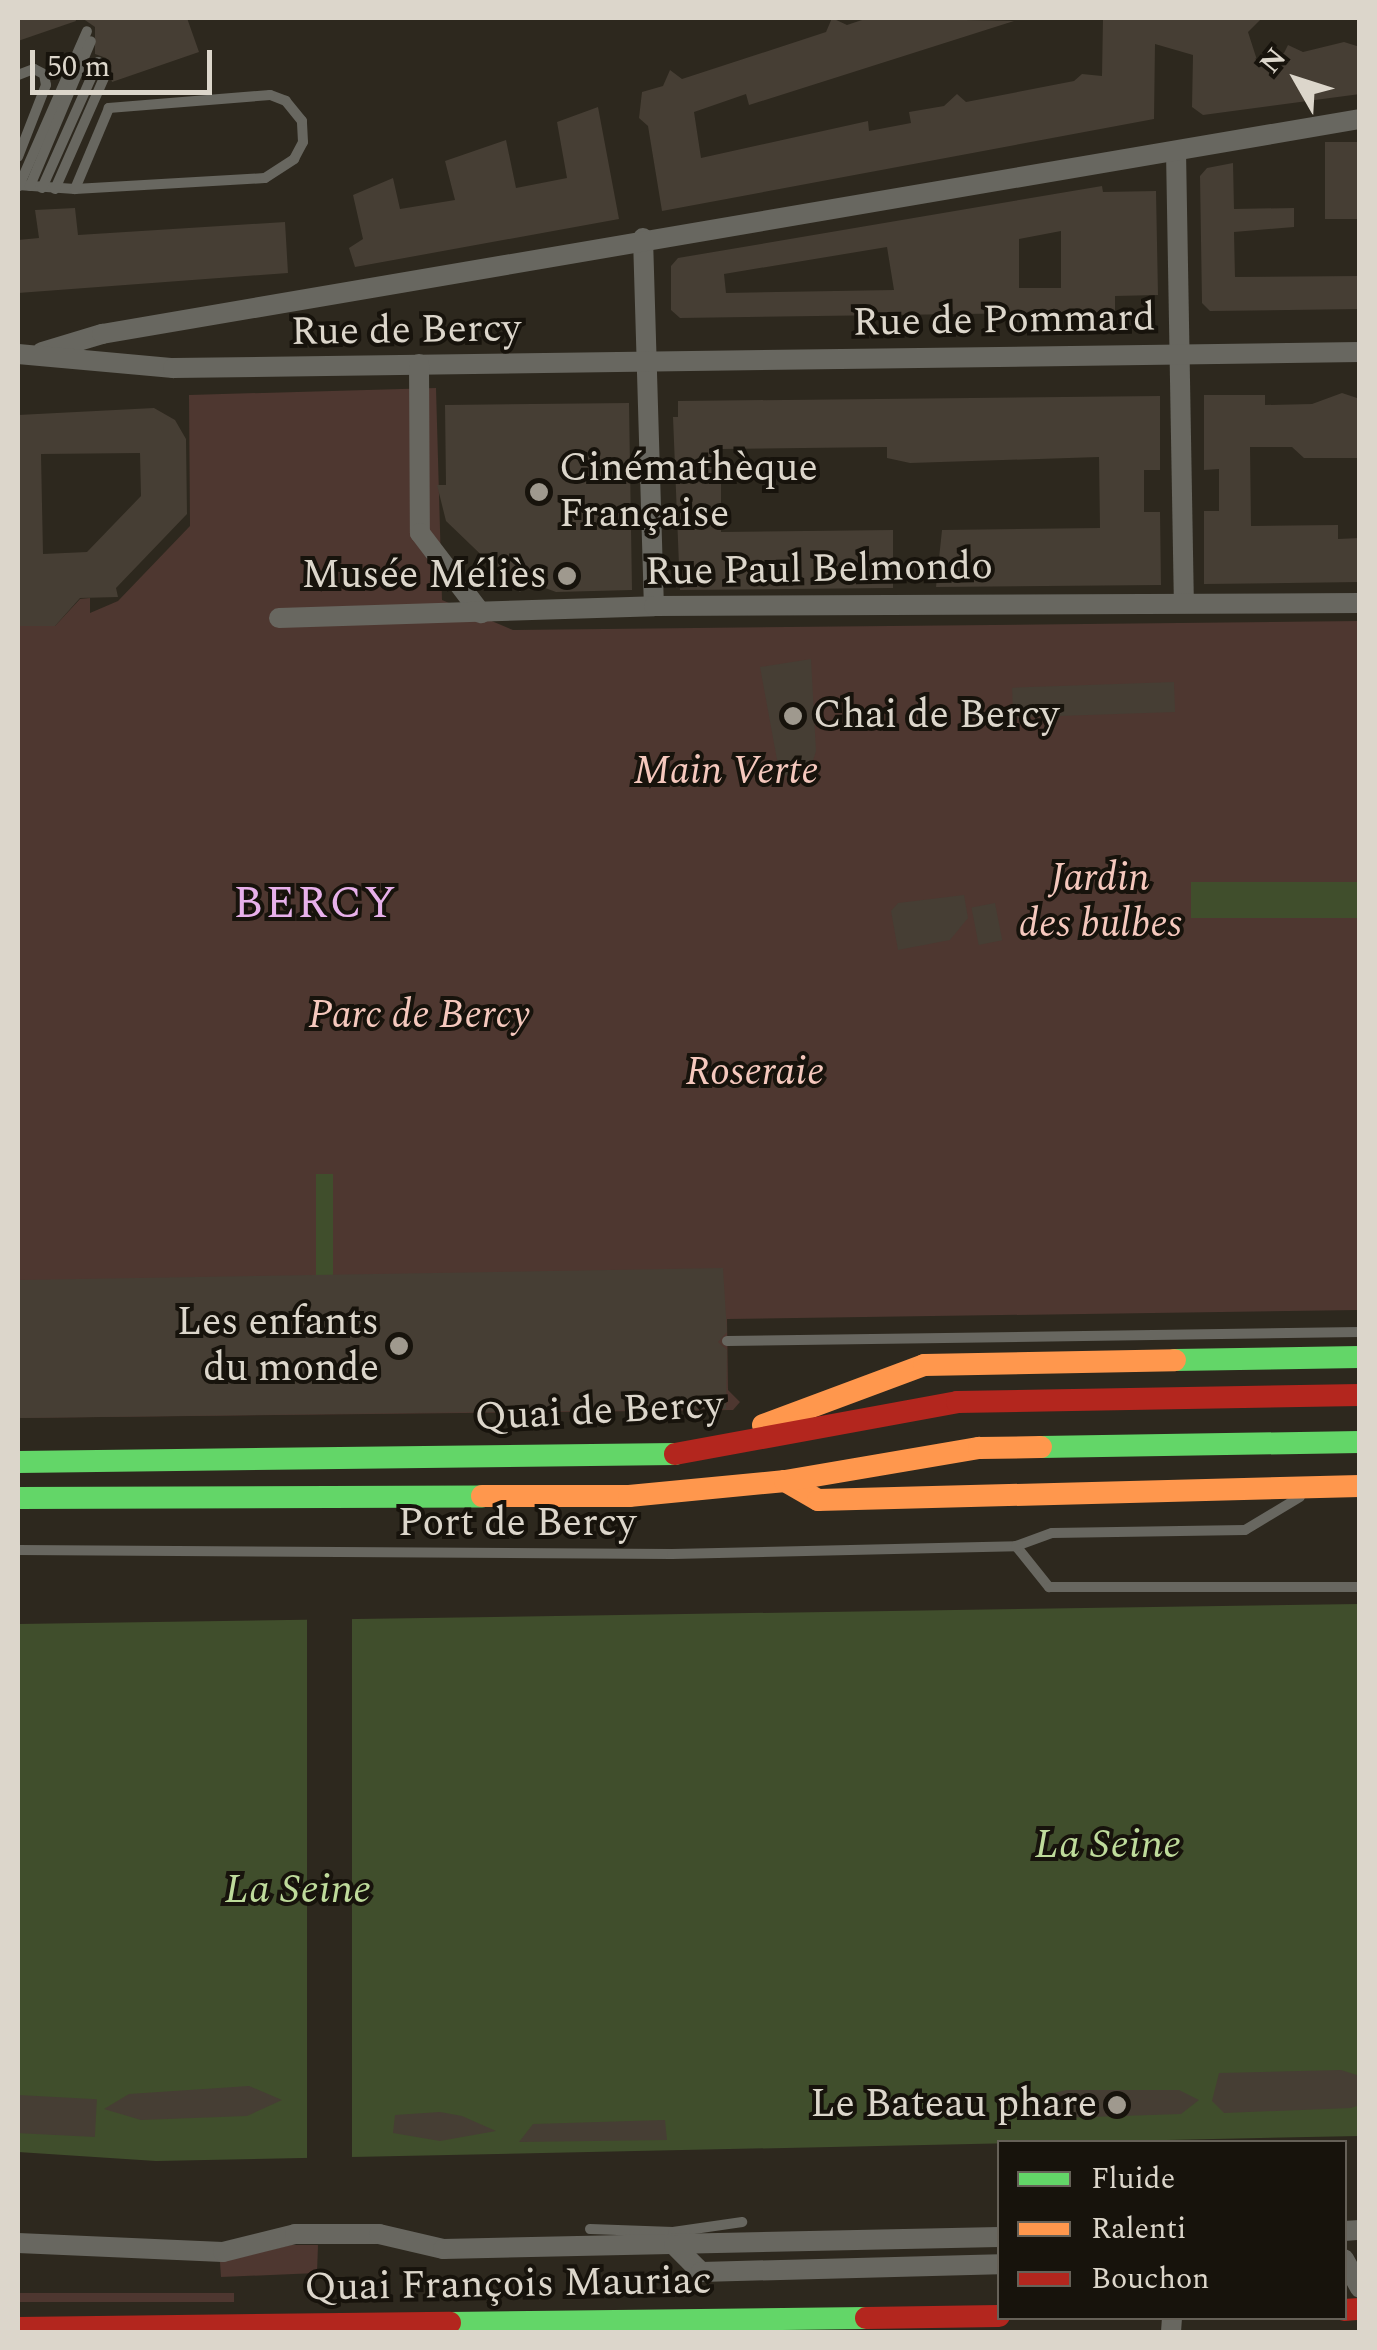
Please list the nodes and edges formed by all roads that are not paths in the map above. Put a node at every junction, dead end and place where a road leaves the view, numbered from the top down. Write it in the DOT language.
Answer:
graph roads {
  1 [pos="89,36"];
  2 [pos="98,62"];
  3 [pos="18,74"];
  4 [pos="104,78"];
  5 [pos="1360,119"];
  6 [pos="1176,151"];
  7 [pos="18,157"];
  8 [pos="27,186"];
  9 [pos="55,188"];
  10 [pos="75,189"];
  11 [pos="643,238"];
  12 [pos="1360,352"];
  13 [pos="28,354"];
  14 [pos="1181,354"];
  15 [pos="418,364"];
  16 [pos="650,364"];
  17 [pos="1184,602"];
  18 [pos="1360,603"];
  19 [pos="654,606"];
  20 [pos="480,614"];
  21 [pos="278,618"];
  22 [pos="1360,1332"];
  23 [pos="727,1340"];
  24 [pos="1360,1356"];
  25 [pos="1360,1395"];
  26 [pos="1360,1442"];
  27 [pos="685,1454"];
  28 [pos="18,1462"];
  29 [pos="785,1481"];
  30 [pos="1360,1486"];
  31 [pos="1316,1487"];
  32 [pos="18,1498"];
  33 [pos="1016,1546"];
  34 [pos="18,1550"];
  35 [pos="1360,1587"];
  36 [pos="742,2222"];
  37 [pos="590,2229"];
  38 [pos="674,2238"];
  39 [pos="997,2238"];
  40 [pos="18,2243"];
  41 [pos="997,2264"];
  42 [pos="1347,2264"];
  43 [pos="1360,2288"];
  44 [pos="997,2316"];
  45 [pos="18,2328"];
  1 -- 8 [label="lane"];
  2 -- 8 [label="lane"];
  3 -- 7 [label="lane"];
  4 -- 9 [label="lane"];
  5 -- 6 [label="street, Rue de Bercy"];
  6 -- 11 [label="street, Rue de Bercy"];
  6 -- 14 [label="street"];
  8 -- 9 [label="lane"];
  9 -- 10 [label="lane"];
  10 -- 10 [label="lane"];
  11 -- 13 [label="street, Rue de Bercy"];
  11 -- 16 [label="street"];
  12 -- 14 [label="street, Rue de Pommard"];
  13 -- 15 [label="street, Rue de Bercy"];
  14 -- 16 [label="street, Rue de Pommard"];
  14 -- 17 [label="street"];
  15 -- 16 [label="street, Rue de Bercy"];
  15 -- 20 [label="street"];
  16 -- 19 [label="street"];
  17 -- 18 [label="street, Rue Paul Belmondo"];
  17 -- 19 [label="street, Rue Paul Belmondo"];
  19 -- 20 [label="street, Rue Paul Belmondo"];
  20 -- 21 [label="street, Rue Paul Belmondo"];
  22 -- 23 [label="lane"];
  24 -- 27 [label="main road"];
  25 -- 27 [label="main road, Quai de Bercy"];
  26 -- 29 [label="main road, Quai de Bercy"];
  27 -- 28 [label="main road, Quai de Bercy"];
  29 -- 31 [label="main road"];
  29 -- 32 [label="main road, Quai de Bercy"];
  30 -- 31 [label="main road"];
  31 -- 33 [label="lane, Port de Bercy"];
  33 -- 34 [label="lane, Port de Bercy"];
  33 -- 35 [label="lane"];
  36 -- 38 [label="lane"];
  37 -- 38 [label="lane"];
  38 -- 39 [label="street"];
  38 -- 40 [label="street"];
  38 -- 41 [label="street"];
  42 -- 43 [label="street"];
  44 -- 45 [label="main road, Quai François Mauriac"];
}
